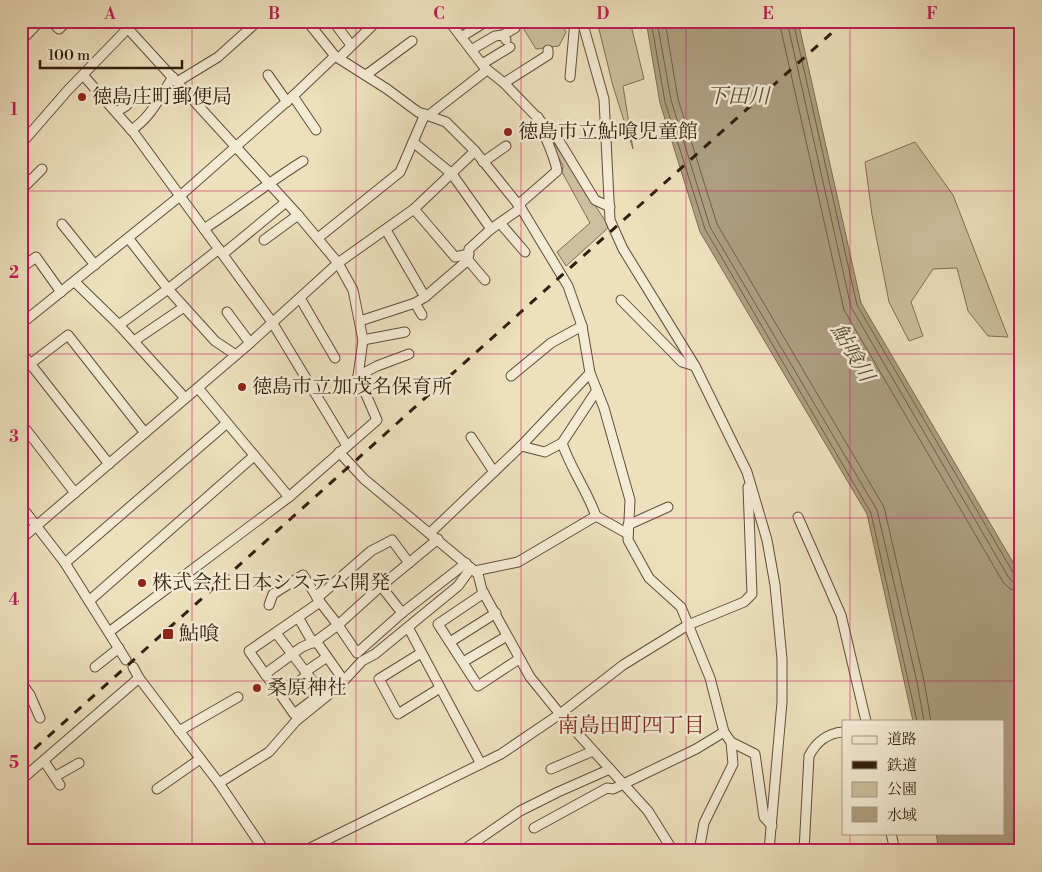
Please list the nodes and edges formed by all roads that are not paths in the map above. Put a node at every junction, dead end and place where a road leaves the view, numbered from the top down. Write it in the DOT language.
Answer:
graph roads {
  1 [pos="40,21"];
  2 [pos="51,21"];
  3 [pos="67,21"];
  4 [pos="121,21"];
  5 [pos="135,21"];
  6 [pos="258,21"];
  7 [pos="307,21"];
  8 [pos="333,21"];
  9 [pos="377,21"];
  10 [pos="448,21"];
  11 [pos="487,21"];
  12 [pos="576,22"];
  13 [pos="128,28"];
  14 [pos="515,28"];
  15 [pos="503,35"];
  16 [pos="461,37"];
  17 [pos="21,41"];
  18 [pos="412,41"];
  19 [pos="352,45"];
  20 [pos="471,50"];
  21 [pos="548,50"];
  22 [pos="337,57"];
  23 [pos="484,67"];
  24 [pos="83,75"];
  25 [pos="268,75"];
  26 [pos="366,75"];
  27 [pos="570,77"];
  28 [pos="175,80"];
  29 [pos="504,83"];
  30 [pos="132,99"];
  31 [pos="290,99"];
  32 [pos="116,112"];
  33 [pos="427,114"];
  34 [pos="538,117"];
  35 [pos="131,130"];
  36 [pos="316,130"];
  37 [pos="22,142"];
  38 [pos="413,142"];
  39 [pos="506,146"];
  40 [pos="235,147"];
  41 [pos="475,151"];
  42 [pos="303,161"];
  43 [pos="483,162"];
  44 [pos="42,169"];
  45 [pos="452,174"];
  46 [pos="268,182"];
  47 [pos="23,185"];
  48 [pos="180,196"];
  49 [pos="286,202"];
  50 [pos="519,206"];
  51 [pos="610,207"];
  52 [pos="414,209"];
  53 [pos="298,215"];
  54 [pos="500,223"];
  55 [pos="62,224"];
  56 [pos="204,229"];
  57 [pos="491,229"];
  58 [pos="386,230"];
  59 [pos="318,238"];
  60 [pos="129,239"];
  61 [pos="264,240"];
  62 [pos="221,252"];
  63 [pos="525,252"];
  64 [pos="469,257"];
  65 [pos="338,263"];
  66 [pos="95,265"];
  67 [pos="21,268"];
  68 [pos="485,280"];
  69 [pos="75,282"];
  70 [pos="168,289"];
  71 [pos="61,292"];
  72 [pos="425,297"];
  73 [pos="300,298"];
  74 [pos="621,300"];
  75 [pos="415,303"];
  76 [pos="184,307"];
  77 [pos="227,312"];
  78 [pos="422,315"];
  79 [pos="360,321"];
  80 [pos="272,322"];
  81 [pos="21,324"];
  82 [pos="119,325"];
  83 [pos="582,326"];
  84 [pos="405,332"];
  85 [pos="363,340"];
  86 [pos="134,341"];
  87 [pos="250,343"];
  88 [pos="21,352"];
  89 [pos="409,354"];
  90 [pos="236,355"];
  91 [pos="335,358"];
  92 [pos="30,364"];
  93 [pos="695,366"];
  94 [pos="21,371"];
  95 [pos="590,372"];
  96 [pos="358,376"];
  97 [pos="511,376"];
  98 [pos="198,388"];
  99 [pos="597,390"];
  100 [pos="186,398"];
  101 [pos="21,423"];
  102 [pos="227,423"];
  103 [pos="145,433"];
  104 [pos="471,437"];
  105 [pos="562,444"];
  106 [pos="521,446"];
  107 [pos="343,449"];
  108 [pos="254,456"];
  109 [pos="109,464"];
  110 [pos="494,472"];
  111 [pos="747,472"];
  112 [pos="75,493"];
  113 [pos="288,497"];
  114 [pos="21,506"];
  115 [pos="668,507"];
  116 [pos="596,516"];
  117 [pos="798,517"];
  118 [pos="37,526"];
  119 [pos="628,530"];
  120 [pos="434,536"];
  121 [pos="21,539"];
  122 [pos="65,563"];
  123 [pos="409,563"];
  124 [pos="471,567"];
  125 [pos="380,586"];
  126 [pos="484,593"];
  127 [pos="319,600"];
  128 [pos="89,601"];
  129 [pos="269,604"];
  130 [pos="402,613"];
  131 [pos="496,613"];
  132 [pos="298,617"];
  133 [pos="338,625"];
  134 [pos="688,625"];
  135 [pos="408,627"];
  136 [pos="109,632"];
  137 [pos="276,632"];
  138 [pos="507,636"];
  139 [pos="314,642"];
  140 [pos="450,642"];
  141 [pos="119,648"];
  142 [pos="421,653"];
  143 [pos="292,655"];
  144 [pos="327,657"];
  145 [pos="360,657"];
  146 [pos="519,659"];
  147 [pos="126,660"];
  148 [pos="463,662"];
  149 [pos="95,667"];
  150 [pos="134,667"];
  151 [pos="306,673"];
  152 [pos="265,674"];
  153 [pos="139,678"];
  154 [pos="21,682"];
  155 [pos="440,688"];
  156 [pos="321,693"];
  157 [pos="280,694"];
  158 [pos="30,695"];
  159 [pos="238,697"];
  160 [pos="21,702"];
  161 [pos="560,714"];
  162 [pos="40,718"];
  163 [pos="864,719"];
  164 [pos="180,731"];
  165 [pos="724,732"];
  166 [pos="842,732"];
  167 [pos="731,742"];
  168 [pos="593,751"];
  169 [pos="200,759"];
  170 [pos="44,761"];
  171 [pos="79,762"];
  172 [pos="481,764"];
  173 [pos="551,770"];
  174 [pos="610,770"];
  175 [pos="21,780"];
  176 [pos="219,783"];
  177 [pos="623,784"];
  178 [pos="157,789"];
  179 [pos="772,826"];
  180 [pos="534,828"];
  181 [pos="892,834"];
  182 [pos="269,851"];
  183 [pos="304,851"];
  184 [pos="462,851"];
  185 [pos="673,851"];
  186 [pos="698,851"];
  187 [pos="769,851"];
  188 [pos="804,851"];
  189 [pos="895,851"];
  1 -- 17 [label="street"];
  2 -- 3 [label="street"];
  4 -- 13 [label="street"];
  5 -- 13 [label="street"];
  6 -- 28 [label="street"];
  7 -- 22 [label="street"];
  8 -- 19 [label="street"];
  9 -- 19 [label="street"];
  10 -- 16 [label="street"];
  11 -- 16 [label="street"];
  12 -- 27 [label="street"];
  12 -- 51 [label="street"];
  13 -- 24 [label="street"];
  13 -- 28 [label="street"];
  14 -- 15 [label="street"];
  15 -- 20 [label="street"];
  15 -- 23 [label="street"];
  16 -- 20 [label="street"];
  18 -- 26 [label="street"];
  19 -- 22 [label="street"];
  20 -- 23 [label="street"];
  21 -- 29 [label="street"];
  22 -- 26 [label="street"];
  22 -- 31 [label="street"];
  23 -- 29 [label="street"];
  23 -- 33 [label="street"];
  24 -- 32 [label="street"];
  24 -- 37 [label="street"];
  25 -- 31 [label="street"];
  26 -- 33 [label="street"];
  28 -- 35 [label="street"];
  28 -- 40 [label="street"];
  29 -- 34 [label="street"];
  30 -- 32 [label="street"];
  31 -- 36 [label="street"];
  31 -- 40 [label="street"];
  32 -- 35 [label="street"];
  33 -- 38 [label="street"];
  33 -- 41 [label="street"];
  34 -- 50 [label="street"];
  34 -- 51 [label="street"];
  35 -- 48 [label="street"];
  38 -- 45 [label="street"];
  38 -- 59 [label="street"];
  39 -- 43 [label="street"];
  40 -- 46 [label="street"];
  40 -- 48 [label="street"];
  41 -- 43 [label="street"];
  41 -- 45 [label="street"];
  42 -- 46 [label="street"];
  43 -- 50 [label="street"];
  44 -- 47 [label="street"];
  45 -- 52 [label="street"];
  45 -- 57 [label="street"];
  46 -- 49 [label="street"];
  46 -- 56 [label="street"];
  48 -- 56 [label="street"];
  48 -- 60 [label="street"];
  49 -- 53 [label="street"];
  49 -- 62 [label="street"];
  50 -- 54 [label="street"];
  50 -- 83 [label="street"];
  51 -- 93 [label="street"];
  52 -- 58 [label="street"];
  52 -- 64 [label="street"];
  53 -- 59 [label="street"];
  53 -- 61 [label="street"];
  54 -- 57 [label="street"];
  54 -- 63 [label="street"];
  55 -- 66 [label="street"];
  56 -- 62 [label="street"];
  57 -- 64 [label="street"];
  58 -- 65 [label="street"];
  58 -- 72 [label="street"];
  59 -- 65 [label="street"];
  60 -- 66 [label="street"];
  60 -- 70 [label="street"];
  62 -- 70 [label="street"];
  62 -- 80 [label="street"];
  64 -- 68 [label="street"];
  64 -- 72 [label="street"];
  65 -- 73 [label="street"];
  65 -- 79 [label="street"];
  66 -- 69 [label="street"];
  67 -- 71 [label="street"];
  69 -- 71 [label="street"];
  69 -- 82 [label="street"];
  70 -- 76 [label="street"];
  70 -- 82 [label="street"];
  71 -- 81 [label="street"];
  72 -- 75 [label="street"];
  73 -- 80 [label="street"];
  73 -- 91 [label="street"];
  74 -- 93 [label="street"];
  75 -- 78 [label="street"];
  75 -- 79 [label="street"];
  76 -- 86 [label="street"];
  76 -- 90 [label="street"];
  77 -- 87 [label="street"];
  79 -- 85 [label="street"];
  80 -- 87 [label="street"];
  80 -- 107 [label="street"];
  82 -- 86 [label="street"];
  83 -- 95 [label="street"];
  83 -- 97 [label="street"];
  84 -- 85 [label="street"];
  85 -- 96 [label="street"];
  86 -- 100 [label="street"];
  87 -- 90 [label="street"];
  88 -- 92 [label="street"];
  89 -- 96 [label="street"];
  90 -- 98 [label="street"];
  92 -- 94 [label="street"];
  92 -- 103 [label="street"];
  92 -- 109 [label="street"];
  93 -- 111 [label="street"];
  95 -- 99 [label="street"];
  95 -- 106 [label="street"];
  96 -- 107 [label="street"];
  98 -- 100 [label="street"];
  98 -- 102 [label="street"];
  99 -- 105 [label="street"];
  99 -- 119 [label="street"];
  100 -- 103 [label="street"];
  101 -- 112 [label="street"];
  102 -- 108 [label="street"];
  102 -- 122 [label="street"];
  103 -- 109 [label="street"];
  104 -- 110 [label="street"];
  105 -- 106 [label="street"];
  105 -- 116 [label="street"];
  106 -- 110 [label="street"];
  107 -- 113 [label="street"];
  107 -- 120 [label="street"];
  108 -- 113 [label="street"];
  108 -- 128 [label="street"];
  109 -- 112 [label="street"];
  110 -- 120 [label="street"];
  111 -- 134 [label="street"];
  111 -- 179 [label="street"];
  112 -- 118 [label="street"];
  113 -- 136 [label="street"];
  114 -- 118 [label="street"];
  115 -- 119 [label="street"];
  116 -- 119 [label="street"];
  116 -- 124 [label="street"];
  117 -- 163 [label="street"];
  118 -- 121 [label="street"];
  118 -- 122 [label="street"];
  119 -- 134 [label="street"];
  120 -- 123 [label="street"];
  120 -- 124 [label="street"];
  122 -- 128 [label="street"];
  123 -- 125 [label="street"];
  123 -- 127 [label="street"];
  124 -- 126 [label="street"];
  124 -- 130 [label="street"];
  124 -- 135 [label="street"];
  125 -- 130 [label="street"];
  125 -- 133 [label="street"];
  126 -- 131 [label="street"];
  126 -- 140 [label="street"];
  127 -- 129 [label="street"];
  127 -- 132 [label="street"];
  127 -- 133 [label="street"];
  128 -- 136 [label="street"];
  130 -- 145 [label="street"];
  131 -- 138 [label="street"];
  131 -- 140 [label="street"];
  132 -- 137 [label="street"];
  132 -- 139 [label="street"];
  133 -- 139 [label="street"];
  133 -- 145 [label="street"];
  134 -- 161 [label="street"];
  134 -- 165 [label="street"];
  135 -- 142 [label="street"];
  135 -- 145 [label="street"];
  136 -- 141 [label="street"];
  137 -- 143 [label="street"];
  137 -- 152 [label="street"];
  138 -- 146 [label="street"];
  138 -- 148 [label="street"];
  139 -- 143 [label="street"];
  139 -- 144 [label="street"];
  140 -- 148 [label="street"];
  141 -- 147 [label="street"];
  141 -- 149 [label="street"];
  142 -- 155 [label="street"];
  142 -- 155 [label="street"];
  143 -- 151 [label="street"];
  143 -- 152 [label="street"];
  144 -- 151 [label="street"];
  144 -- 156 [label="street"];
  145 -- 176 [label="street"];
  146 -- 148 [label="street"];
  146 -- 161 [label="street"];
  150 -- 153 [label="street"];
  151 -- 156 [label="street"];
  151 -- 157 [label="street"];
  152 -- 157 [label="street"];
  153 -- 164 [label="street"];
  153 -- 170 [label="street"];
  154 -- 158 [label="street"];
  155 -- 172 [label="street"];
  156 -- 157 [label="street"];
  158 -- 160 [label="street"];
  158 -- 162 [label="street"];
  159 -- 164 [label="street"];
  161 -- 168 [label="street"];
  161 -- 172 [label="street"];
  164 -- 169 [label="street"];
  165 -- 167 [label="street"];
  165 -- 177 [label="street"];
  166 -- 188 [label="street"];
  167 -- 179 [label="street"];
  167 -- 186 [label="street"];
  168 -- 173 [label="street"];
  168 -- 174 [label="street"];
  169 -- 176 [label="street"];
  169 -- 178 [label="street"];
  170 -- 171 [label="street"];
  170 -- 175 [label="street"];
  172 -- 183 [label="street"];
  174 -- 177 [label="street"];
  174 -- 184 [label="street"];
  176 -- 182 [label="street"];
  177 -- 180 [label="street"];
  177 -- 185 [label="street"];
  179 -- 187 [label="street"];
  181 -- 189 [label="street"];
}
